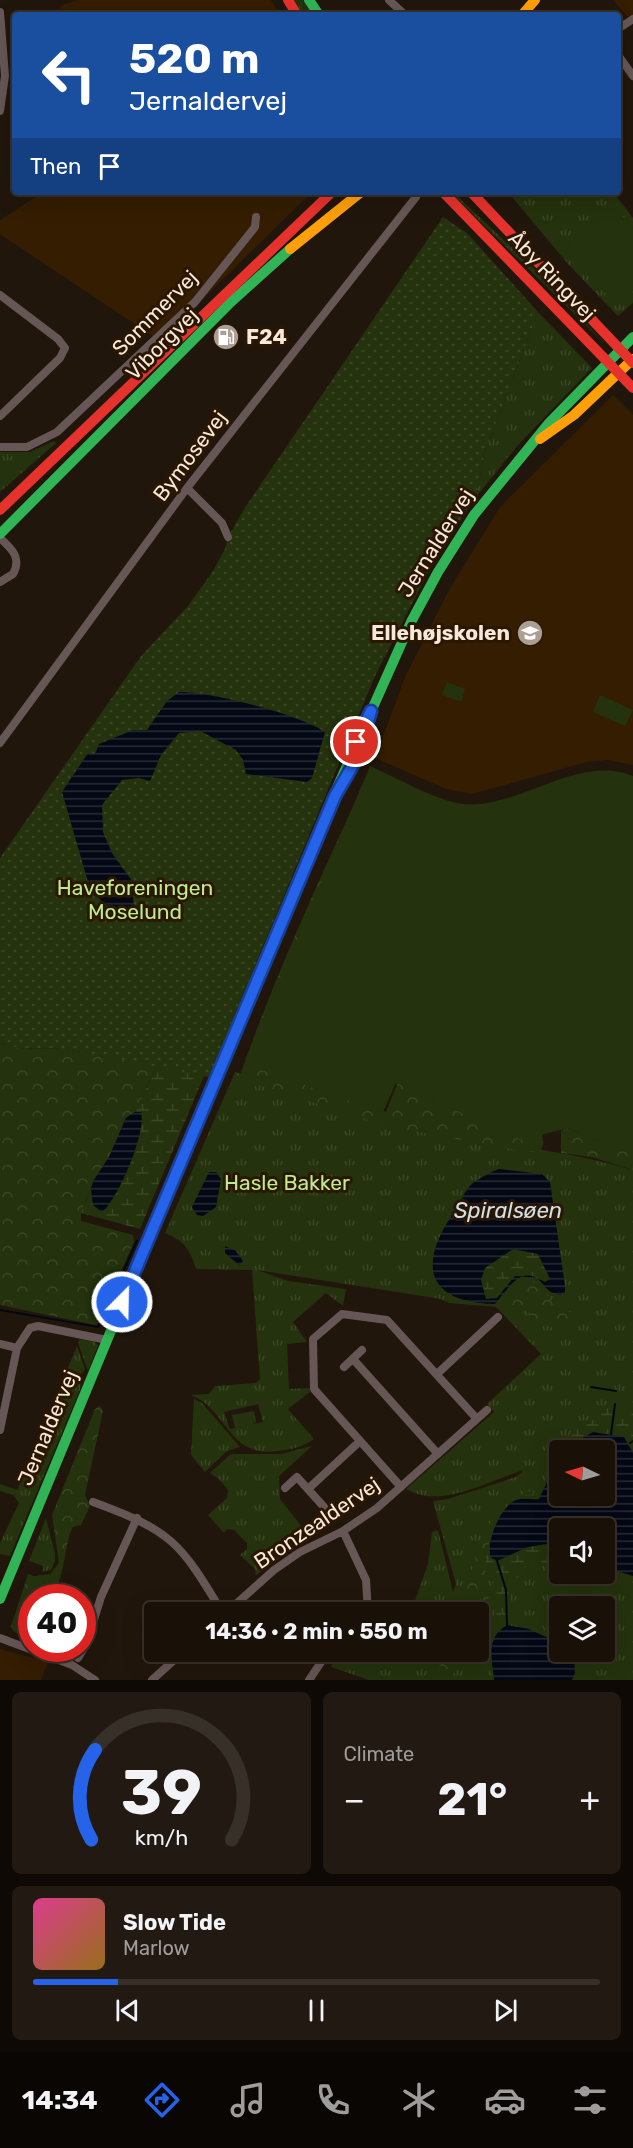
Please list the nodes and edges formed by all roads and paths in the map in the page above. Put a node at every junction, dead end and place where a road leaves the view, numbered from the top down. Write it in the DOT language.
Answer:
graph roads {
  1 [pos="389,0"];
  2 [pos="535,0"];
  3 [pos="0,12"];
  4 [pos="402,12"];
  5 [pos="525,12"];
  6 [pos="621,59"];
  7 [pos="2,62"];
  8 [pos="633,76"];
  9 [pos="0,111"];
  10 [pos="329,195"];
  11 [pos="357,195"];
  12 [pos="446,195"];
  13 [pos="474,195"];
  14 [pos="416,197"];
  15 [pos="256,217"];
  16 [pos="0,295"];
  17 [pos="633,338"];
  18 [pos="620,350"];
  19 [pos="632,361"];
  20 [pos="608,362"];
  21 [pos="618,373"];
  22 [pos="633,388"];
  23 [pos="0,416"];
  24 [pos="537,440"];
  25 [pos="0,447"];
  26 [pos="188,488"];
  27 [pos="0,510"];
  28 [pos="0,536"];
  29 [pos="228,537"];
  30 [pos="0,582"];
  31 [pos="0,743"];
  32 [pos="498,1317"];
  33 [pos="106,1340"];
  34 [pos="0,1344"];
  35 [pos="17,1348"];
  36 [pos="362,1350"];
  37 [pos="353,1359"];
  38 [pos="344,1367"];
  39 [pos="437,1374"];
  40 [pos="487,1410"];
  41 [pos="477,1419"];
  42 [pos="0,1430"];
  43 [pos="359,1442"];
  44 [pos="438,1454"];
  45 [pos="401,1487"];
  46 [pos="285,1488"];
  47 [pos="308,1489"];
  48 [pos="93,1502"];
  49 [pos="339,1511"];
  50 [pos="137,1518"];
  51 [pos="343,1531"];
  52 [pos="0,1599"];
  53 [pos="217,1602"];
  54 [pos="237,1602"];
  55 [pos="367,1602"];
  56 [pos="96,1613"];
  57 [pos="0,1638"];
  58 [pos="172,1662"];
  59 [pos="321,1662"];
  60 [pos="95,1680"];
  61 [pos="152,1680"];
  62 [pos="309,1680"];
  1 -- 4 [label="street"];
  2 -- 5 [label="street"];
  3 -- 7 [label="street"];
  6 -- 8 [label="street"];
  7 -- 9 [label="street"];
  10 -- 27 [label="street, Viborgvej"];
  11 -- 28 [label="street, Viborgvej"];
  12 -- 20 [label="street, Åby Ringvej"];
  13 -- 18 [label="street, Åby Ringvej"];
  14 -- 26 [label="street, Bymosevej"];
  15 -- 25 [label="street, Sommervej"];
  16 -- 23 [label="street"];
  17 -- 18 [label="street, Jernaldervej"];
  18 -- 19 [label="street, Åby Ringvej"];
  18 -- 20 [label="street, Jernaldervej"];
  19 -- 21 [label="street, Jernaldervej"];
  20 -- 21 [label="street, Åby Ringvej"];
  20 -- 24 [label="street, Jernaldervej"];
  21 -- 22 [label="street, Åby Ringvej"];
  21 -- 24 [label="street, Jernaldervej"];
  24 -- 33 [label="street, Jernaldervej"];
  26 -- 29 [label="street"];
  26 -- 31 [label="street, Bymosevej"];
  28 -- 30 [label="street"];
  32 -- 39 [label="street"];
  33 -- 35 [label="street, Jernaldervej"];
  33 -- 52 [label="street, Jernaldervej"];
  34 -- 35 [label="street"];
  35 -- 42 [label="street, Jernaldervej"];
  36 -- 37 [label="street"];
  37 -- 38 [label="street"];
  37 -- 44 [label="street"];
  39 -- 41 [label="street, Bronzealdervej"];
  39 -- 43 [label="street, Bronzealdervej"];
  40 -- 41 [label="street, Bronzealdervej"];
  41 -- 44 [label="street, Bronzealdervej"];
  43 -- 45 [label="street, Bronzealdervej"];
  43 -- 47 [label="street, Bronzealdervej"];
  44 -- 45 [label="street, Bronzealdervej"];
  45 -- 51 [label="street, Bronzealdervej"];
  46 -- 47 [label="street, Bronzealdervej"];
  47 -- 49 [label="street, Bronzealdervej"];
  48 -- 50 [label="street, Bronzealdervej"];
  50 -- 53 [label="street, Bronzealdervej"];
  50 -- 56 [label="street"];
  51 -- 54 [label="street, Bronzealdervej"];
  51 -- 55 [label="street"];
  57 -- 60 [label="street"];
  58 -- 61 [label="street"];
  59 -- 62 [label="street"];
}
